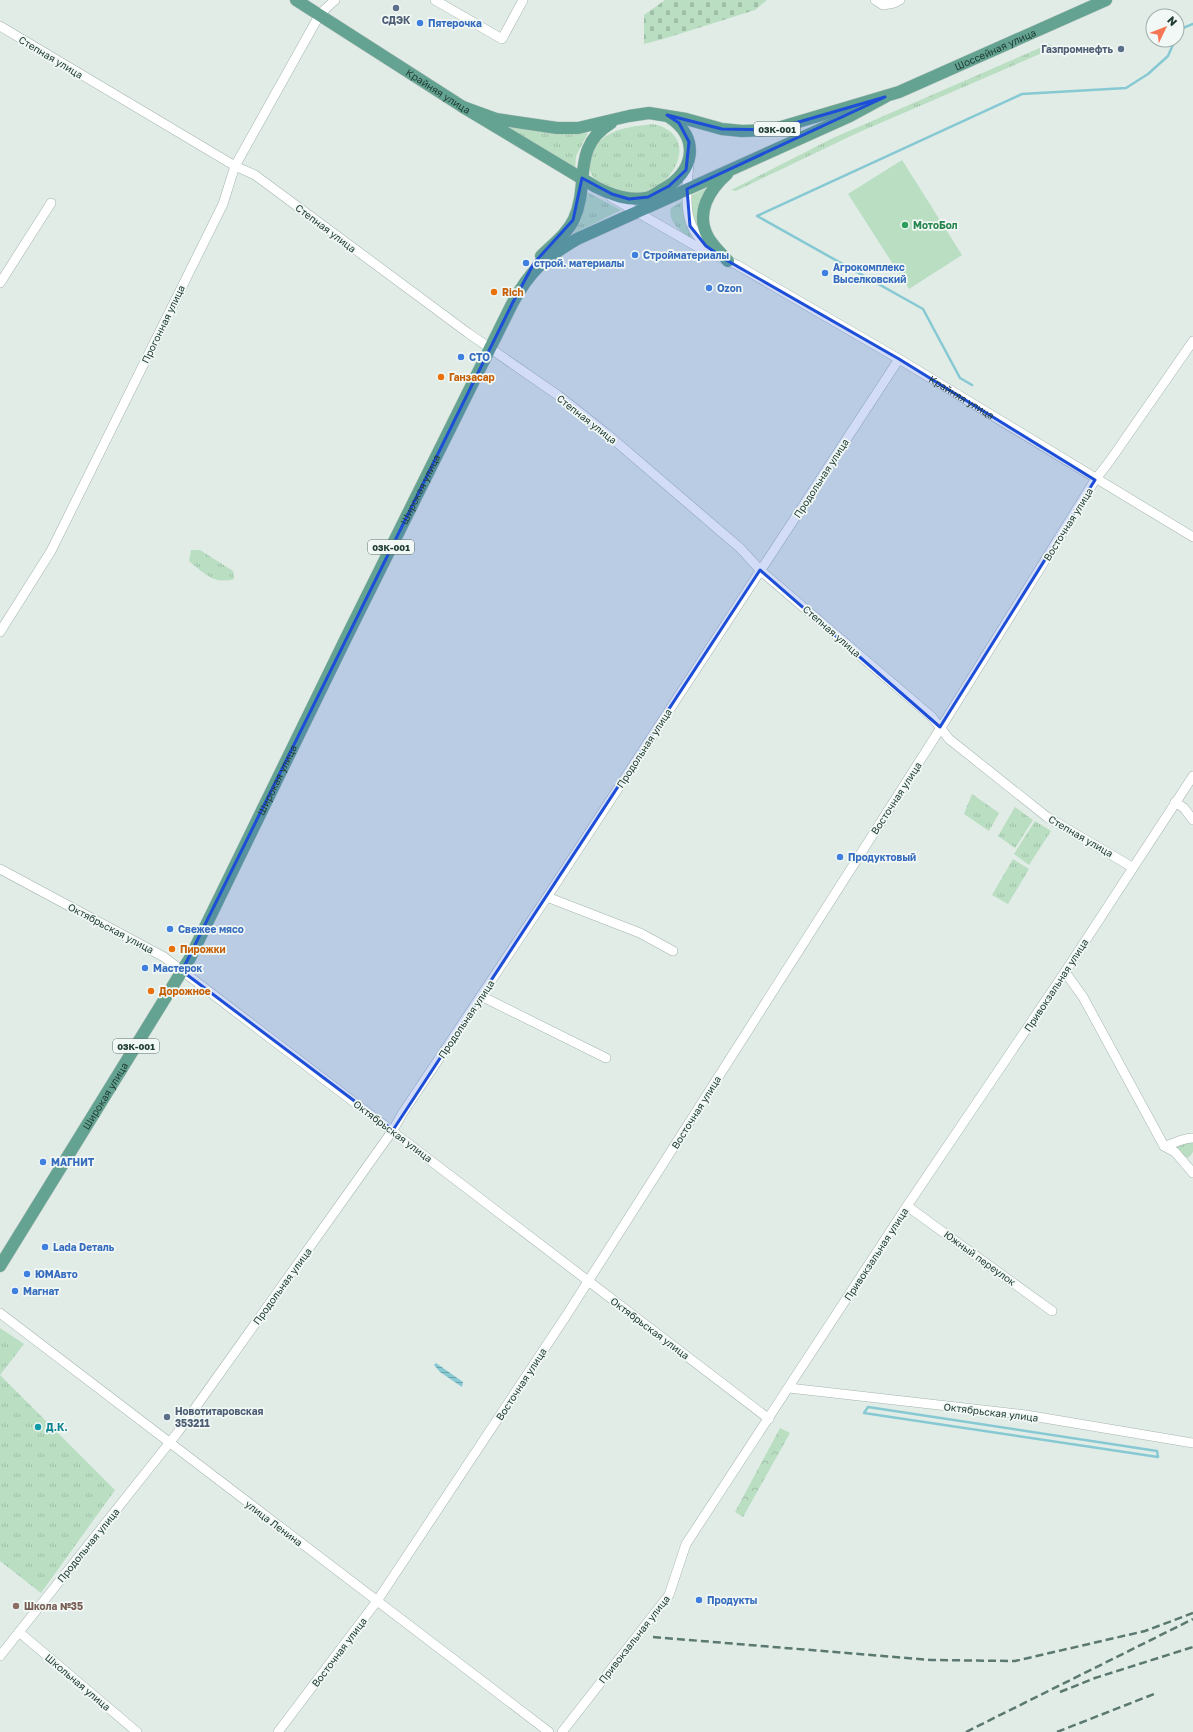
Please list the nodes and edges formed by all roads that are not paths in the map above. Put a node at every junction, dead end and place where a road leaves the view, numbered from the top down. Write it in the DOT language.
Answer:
graph roads {
  1 [pos="296,0"];
  2 [pos="335,0"];
  3 [pos="435,0"];
  4 [pos="523,0"];
  5 [pos="875,0"];
  6 [pos="900,0"];
  7 [pos="1106,0"];
  8 [pos="320,14"];
  9 [pos="0,26"];
  10 [pos="885,98"];
  11 [pos="463,107"];
  12 [pos="666,115"];
  13 [pos="618,119"];
  14 [pos="690,150"];
  15 [pos="551,158"];
  16 [pos="234,166"];
  17 [pos="734,168"];
  18 [pos="582,178"];
  19 [pos="669,186"];
  20 [pos="596,187"];
  21 [pos="687,189"];
  22 [pos="51,203"];
  23 [pos="578,204"];
  24 [pos="654,204"];
  25 [pos="635,212"];
  26 [pos="728,261"];
  27 [pos="527,279"];
  28 [pos="0,283"];
  29 [pos="1193,341"];
  30 [pos="490,348"];
  31 [pos="899,359"];
  32 [pos="1095,480"];
  33 [pos="1193,537"];
  34 [pos="761,571"];
  35 [pos="0,632"];
  36 [pos="940,727"];
  37 [pos="1193,776"];
  38 [pos="1175,802"];
  39 [pos="1193,820"];
  40 [pos="1132,867"];
  41 [pos="0,869"];
  42 [pos="547,897"];
  43 [pos="673,951"];
  44 [pos="182,971"];
  45 [pos="1065,972"];
  46 [pos="481,996"];
  47 [pos="606,1058"];
  48 [pos="393,1130"];
  49 [pos="1193,1138"];
  50 [pos="1164,1146"];
  51 [pos="1193,1173"];
  52 [pos="907,1206"];
  53 [pos="0,1266"];
  54 [pos="588,1280"];
  55 [pos="1052,1310"];
  56 [pos="0,1313"];
  57 [pos="789,1388"];
  58 [pos="770,1418"];
  59 [pos="169,1443"];
  60 [pos="1193,1443"];
  61 [pos="377,1601"];
  62 [pos="19,1632"];
  63 [pos="0,1656"];
  64 [pos="137,1732"];
  65 [pos="278,1732"];
  66 [pos="549,1732"];
  67 [pos="562,1732"];
  1 -- 8 [label="main road, Крайняя улица"];
  2 -- 8 [label="street, Прогонная улица"];
  3 -- 4 [label="street"];
  5 -- 6 [label="street"];
  7 -- 10 [label="main road, Шоссейная улица / 03К-001"];
  8 -- 11 [label="main road, Крайняя улица"];
  8 -- 16 [label="street, Прогонная улица"];
  9 -- 16 [label="street, Степная улица"];
  10 -- 12 [label="main road, 03К-001"];
  10 -- 17 [label="main road, 03К-001"];
  11 -- 13 [label="main road, 03К-001"];
  11 -- 15 [label="main road, Крайняя улица"];
  12 -- 13 [label="main road, 03К-001"];
  12 -- 14 [label="main road"];
  13 -- 18 [label="main road, 03К-001"];
  14 -- 19 [label="main road"];
  14 -- 21 [label="street"];
  15 -- 18 [label="main road, Крайняя улица"];
  15 -- 23 [label="main road"];
  16 -- 30 [label="street, Степная улица"];
  16 -- 35 [label="street, Прогонная улица"];
  17 -- 21 [label="main road, 03К-001"];
  17 -- 26 [label="main road, 03К-001"];
  18 -- 20 [label="main road"];
  18 -- 23 [label="main road, 03К-001"];
  19 -- 20 [label="main road"];
  19 -- 24 [label="main road"];
  20 -- 25 [label="street"];
  21 -- 24 [label="main road, 03К-001"];
  21 -- 26 [label="street"];
  22 -- 28 [label="street"];
  23 -- 27 [label="main road, 03К-001"];
  24 -- 25 [label="main road, 03К-001"];
  25 -- 26 [label="street"];
  25 -- 27 [label="main road, 03К-001"];
  26 -- 31 [label="street, Крайняя улица"];
  27 -- 30 [label="main road, Широкая улица / 03К-001"];
  29 -- 32 [label="street, Восточная улица"];
  30 -- 34 [label="street, Степная улица"];
  30 -- 44 [label="main road, Широкая улица / 03К-001"];
  31 -- 32 [label="street, Крайняя улица"];
  31 -- 34 [label="street, Продольная улица"];
  32 -- 33 [label="street, Крайняя улица"];
  32 -- 36 [label="street, Восточная улица"];
  34 -- 36 [label="street, Степная улица"];
  34 -- 42 [label="street, Продольная улица"];
  36 -- 40 [label="street, Степная улица"];
  36 -- 54 [label="street, Восточная улица"];
  37 -- 38 [label="street, Привокзальная улица"];
  38 -- 39 [label="street"];
  38 -- 40 [label="street, Привокзальная улица"];
  40 -- 45 [label="street, Привокзальная улица"];
  41 -- 44 [label="street, Октябрьская улица"];
  42 -- 43 [label="street"];
  42 -- 46 [label="street, Продольная улица"];
  44 -- 48 [label="street, Октябрьская улица"];
  44 -- 53 [label="main road, Широкая улица / 03К-001"];
  45 -- 50 [label="street"];
  45 -- 52 [label="street, Привокзальная улица"];
  46 -- 47 [label="street"];
  46 -- 48 [label="street, Продольная улица"];
  48 -- 54 [label="street, Октябрьская улица"];
  48 -- 59 [label="street, Продольная улица"];
  49 -- 50 [label="street"];
  50 -- 51 [label="street"];
  52 -- 55 [label="street, Южный переулок"];
  52 -- 57 [label="street, Привокзальная улица"];
  54 -- 58 [label="street, Октябрьская улица"];
  54 -- 61 [label="street, Восточная улица"];
  56 -- 59 [label="street, улица Ленина"];
  57 -- 58 [label="street, Привокзальная улица"];
  57 -- 60 [label="street, Октябрьская улица"];
  58 -- 67 [label="street, Привокзальная улица"];
  59 -- 61 [label="street, улица Ленина"];
  59 -- 62 [label="street, Продольная улица"];
  61 -- 65 [label="street, Восточная улица"];
  61 -- 66 [label="street, улица Ленина"];
  62 -- 63 [label="street, Продольная улица"];
  62 -- 64 [label="street, Школьная улица"];
}
